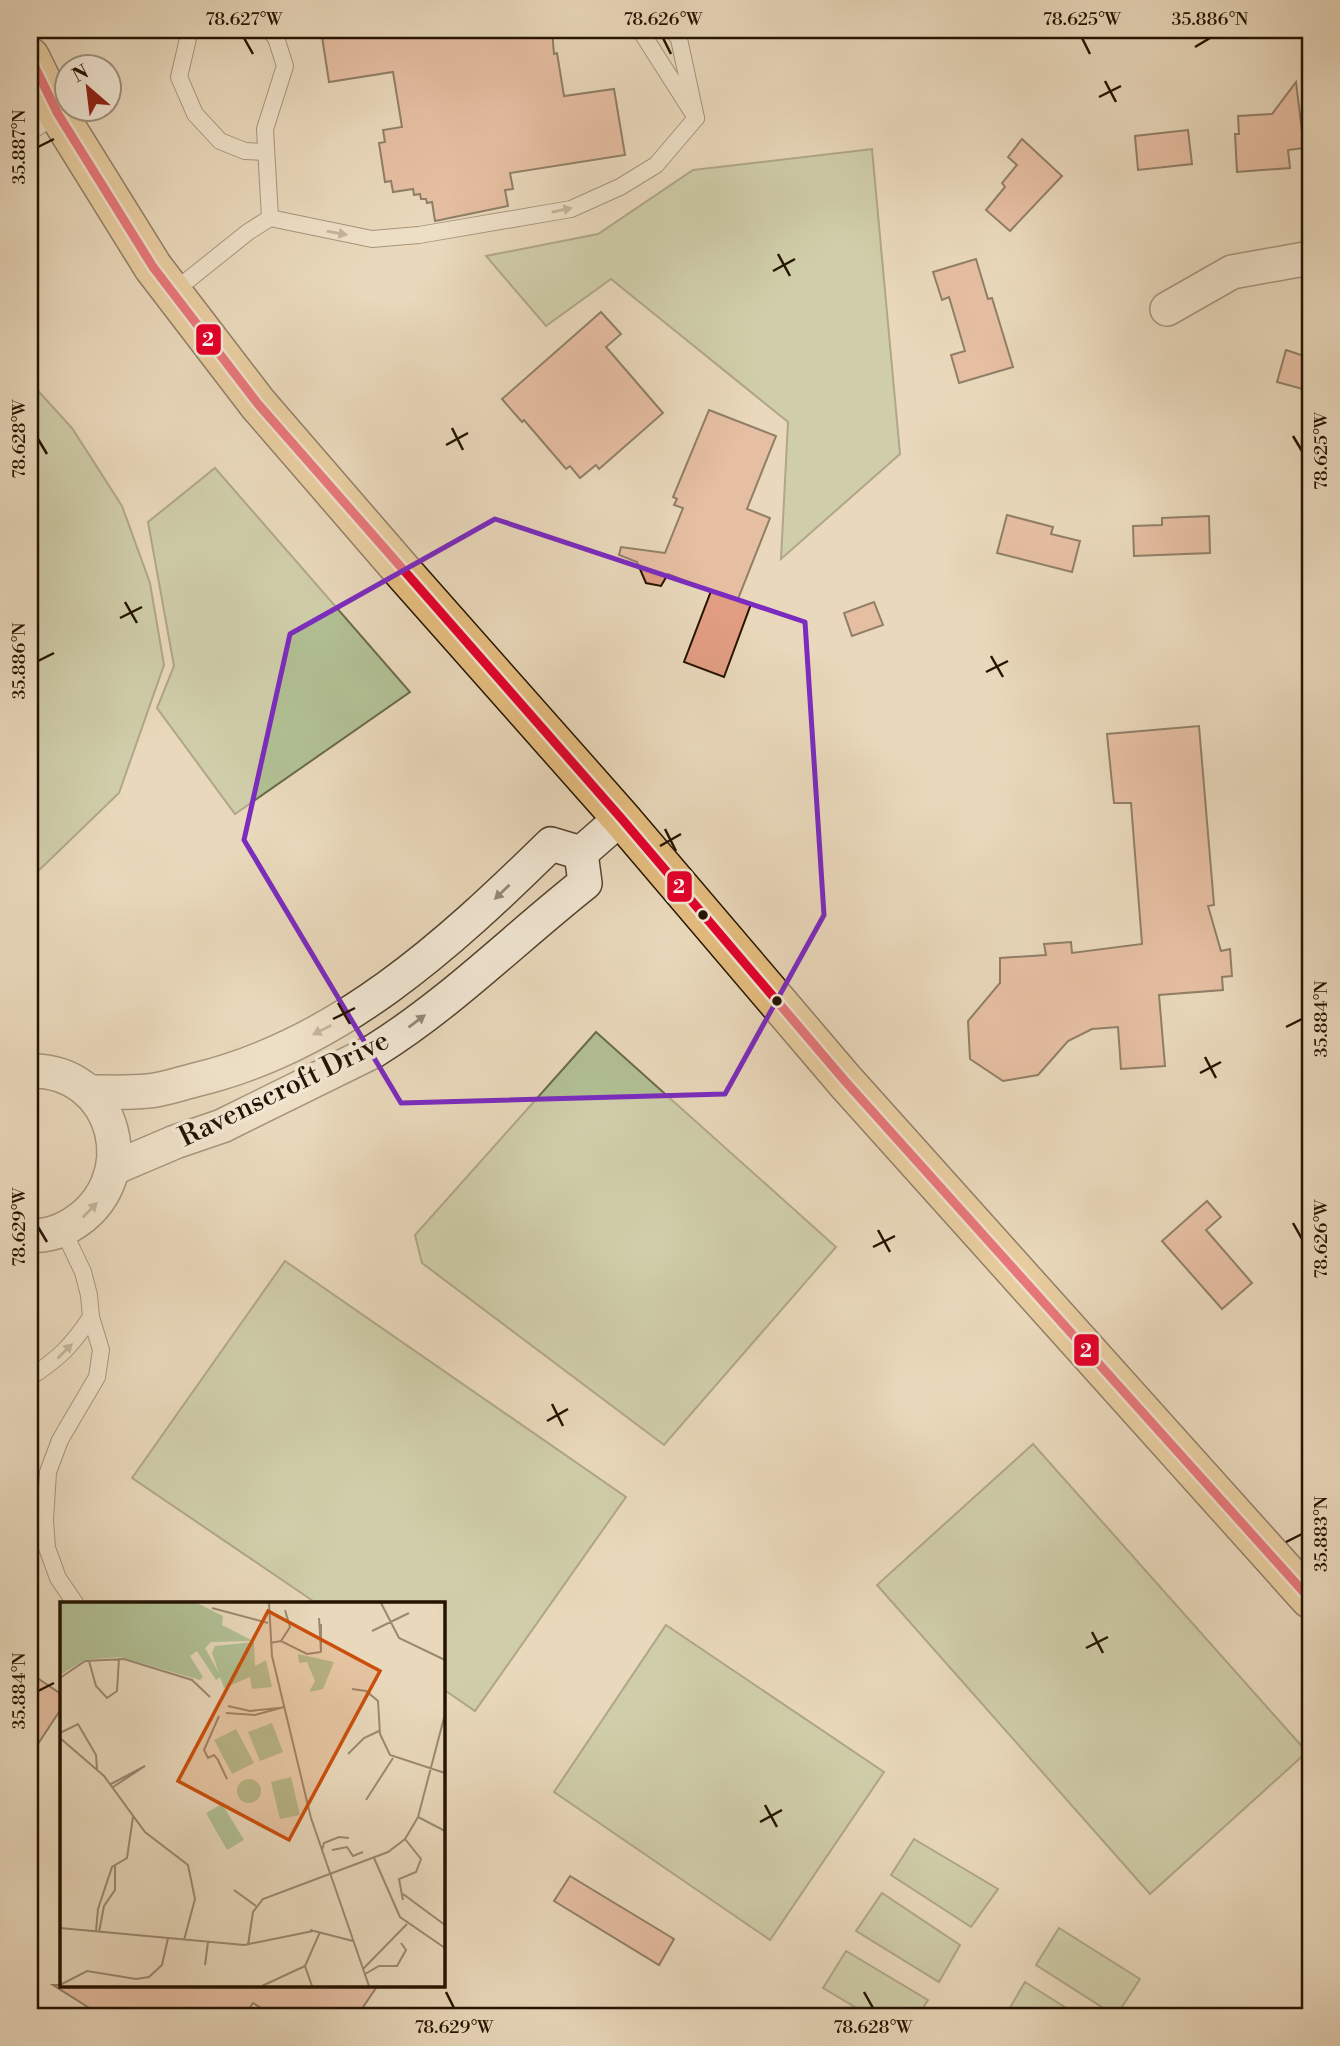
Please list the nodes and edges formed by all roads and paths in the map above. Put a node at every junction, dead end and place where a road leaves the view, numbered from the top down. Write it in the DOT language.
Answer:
graph roads {
  1 [pos="190,30"];
  2 [pos="269,30"];
  3 [pos="675,32"];
  4 [pos="644,36"];
  5 [pos="30,57"];
  6 [pos="696,118"];
  7 [pos="44,123"];
  8 [pos="266,152"];
  9 [pos="271,218"];
  10 [pos="1310,258"];
  11 [pos="173,292"];
  12 [pos="1167,309"];
  13 [pos="621,818"];
  14 [pos="581,853"];
  15 [pos="237,1069"];
  16 [pos="30,1071"];
  17 [pos="89,1092"];
  18 [pos="253,1110"];
  19 [pos="114,1168"];
  20 [pos="63,1230"];
  21 [pos="30,1235"];
  22 [pos="91,1317"];
  23 [pos="30,1377"];
  24 [pos="1310,1599"];
  25 [pos="74,1602"];
  1 -- 8 [label="lane"];
  2 -- 8 [label="lane"];
  3 -- 4 [label="lane"];
  3 -- 6 [label="lane"];
  4 -- 6 [label="lane"];
  5 -- 7 [label="main road"];
  9 -- 6 [label="lane, one-way"];
  7 -- 11 [label="main road"];
  8 -- 9 [label="lane"];
  9 -- 11 [label="lane"];
  10 -- 12 [label="street"];
  11 -- 13 [label="main road"];
  13 -- 14 [label="street"];
  13 -- 24 [label="main road"];
  14 -- 15 [label="street, Ravenscroft Drive, one-way"];
  18 -- 14 [label="street, Ravenscroft Drive, one-way"];
  15 -- 17 [label="street, Ravenscroft Drive"];
  15 -- 18 [label="street"];
  16 -- 17 [label="street"];
  17 -- 19 [label="street"];
  18 -- 19 [label="street, Ravenscroft Drive"];
  20 -- 19 [label="street, one-way"];
  20 -- 21 [label="street"];
  20 -- 22 [label="lane"];
  23 -- 22 [label="lane, one-way"];
  22 -- 25 [label="lane"];
}
